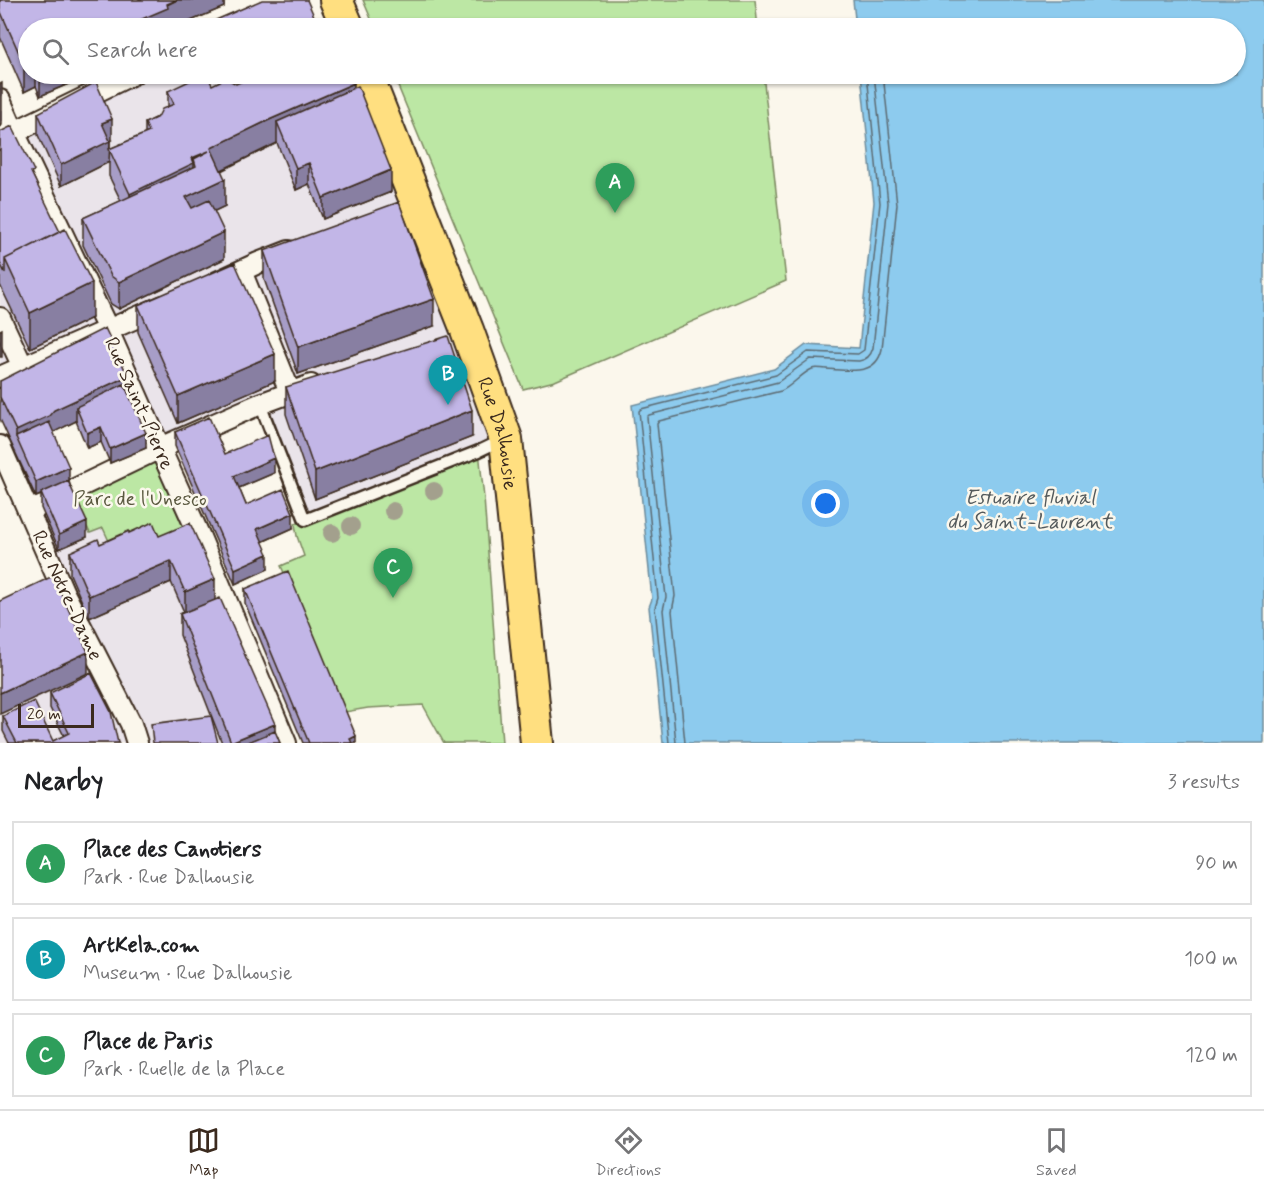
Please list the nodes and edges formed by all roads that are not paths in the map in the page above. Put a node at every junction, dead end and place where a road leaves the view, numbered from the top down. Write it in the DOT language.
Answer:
graph roads {
  1 [pos="336,0"];
  2 [pos="344,18"];
  3 [pos="113,84"];
  4 [pos="369,84"];
  5 [pos="0,100"];
  6 [pos="7,136"];
  7 [pos="311,243"];
  8 [pos="241,271"];
  9 [pos="200,289"];
  10 [pos="180,299"];
  11 [pos="0,318"];
  12 [pos="108,331"];
  13 [pos="23,367"];
  14 [pos="0,377"];
  15 [pos="323,380"];
  16 [pos="290,392"];
  17 [pos="260,404"];
  18 [pos="506,439"];
  19 [pos="0,446"];
  20 [pos="160,448"];
  21 [pos="29,511"];
  22 [pos="137,743"];
  23 [pos="286,743"];
  24 [pos="537,743"];
  1 -- 2 [label="main road"];
  3 -- 6 [label="street"];
  4 -- 18 [label="main road, Rue Dalhousie"];
  5 -- 6 [label="street, Rue Saint-Pierre"];
  6 -- 12 [label="street, Rue Saint-Pierre"];
  7 -- 8 [label="street"];
  8 -- 9 [label="street"];
  8 -- 16 [label="street"];
  10 -- 12 [label="street"];
  11 -- 13 [label="street"];
  12 -- 13 [label="street"];
  12 -- 20 [label="street, Rue Saint-Pierre"];
  13 -- 14 [label="street"];
  15 -- 16 [label="street"];
  16 -- 17 [label="street"];
  17 -- 18 [label="lane"];
  17 -- 20 [label="street"];
  18 -- 24 [label="main road, Rue Dalhousie"];
  19 -- 21 [label="street, Rue Notre-Dame"];
  20 -- 21 [label="street"];
  20 -- 23 [label="street, Rue Saint-Pierre"];
  21 -- 22 [label="street, Rue Notre-Dame"];
}
